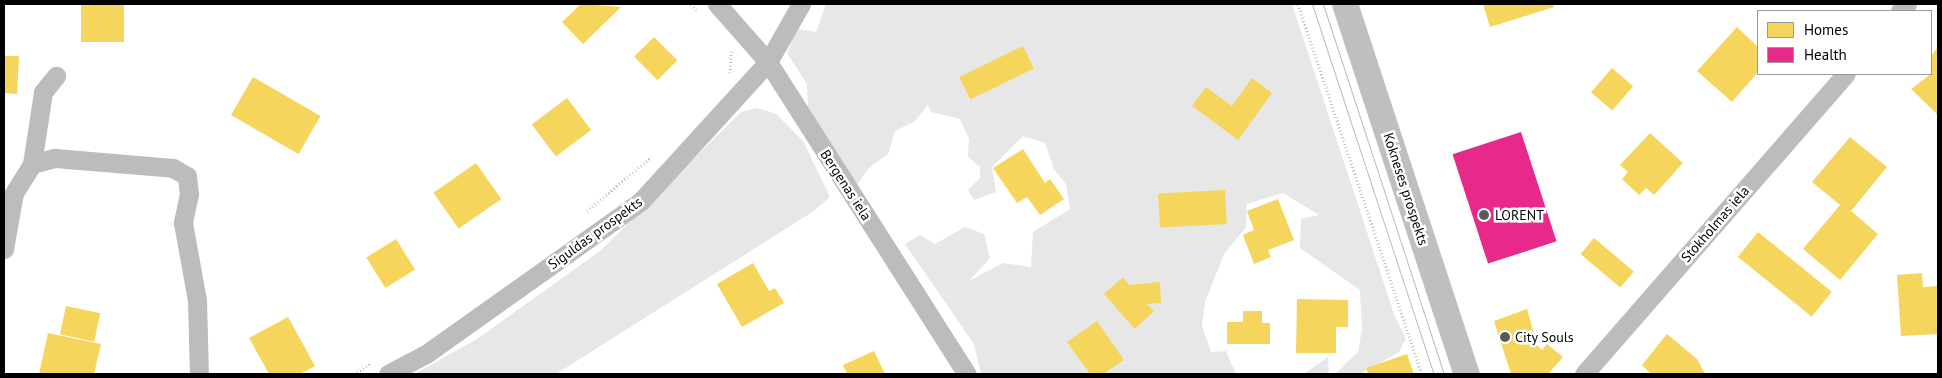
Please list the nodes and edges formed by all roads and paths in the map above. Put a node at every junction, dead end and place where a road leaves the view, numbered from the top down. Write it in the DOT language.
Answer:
graph roads {
  1 [pos="691,4"];
  2 [pos="717,4"];
  3 [pos="801,4"];
  4 [pos="1298,4"];
  5 [pos="1345,4"];
  6 [pos="703,17"];
  7 [pos="726,43"];
  8 [pos="768,62"];
  9 [pos="1845,75"];
  10 [pos="56,76"];
  11 [pos="729,76"];
  12 [pos="656,152"];
  13 [pos="32,164"];
  14 [pos="579,218"];
  15 [pos="4,249"];
  16 [pos="383,367"];
  17 [pos="199,374"];
  18 [pos="354,374"];
  19 [pos="967,374"];
  20 [pos="1422,374"];
  21 [pos="1467,374"];
  22 [pos="1584,374"];
  1 -- 6 [label="path"];
  2 -- 8 [label="street, Bergenas iela"];
  3 -- 8 [label="street, Siguldas prospekts"];
  4 -- 20 [label="path"];
  5 -- 21 [label="street, Kokneses prospekts"];
  7 -- 11 [label="path"];
  8 -- 16 [label="street, Siguldas prospekts"];
  8 -- 19 [label="street, Bergenas iela"];
  9 -- 22 [label="street, Stokholmas iela"];
  10 -- 13 [label="street"];
  12 -- 14 [label="path"];
  13 -- 15 [label="street"];
  13 -- 17 [label="street"];
  16 -- 18 [label="path"];
}
